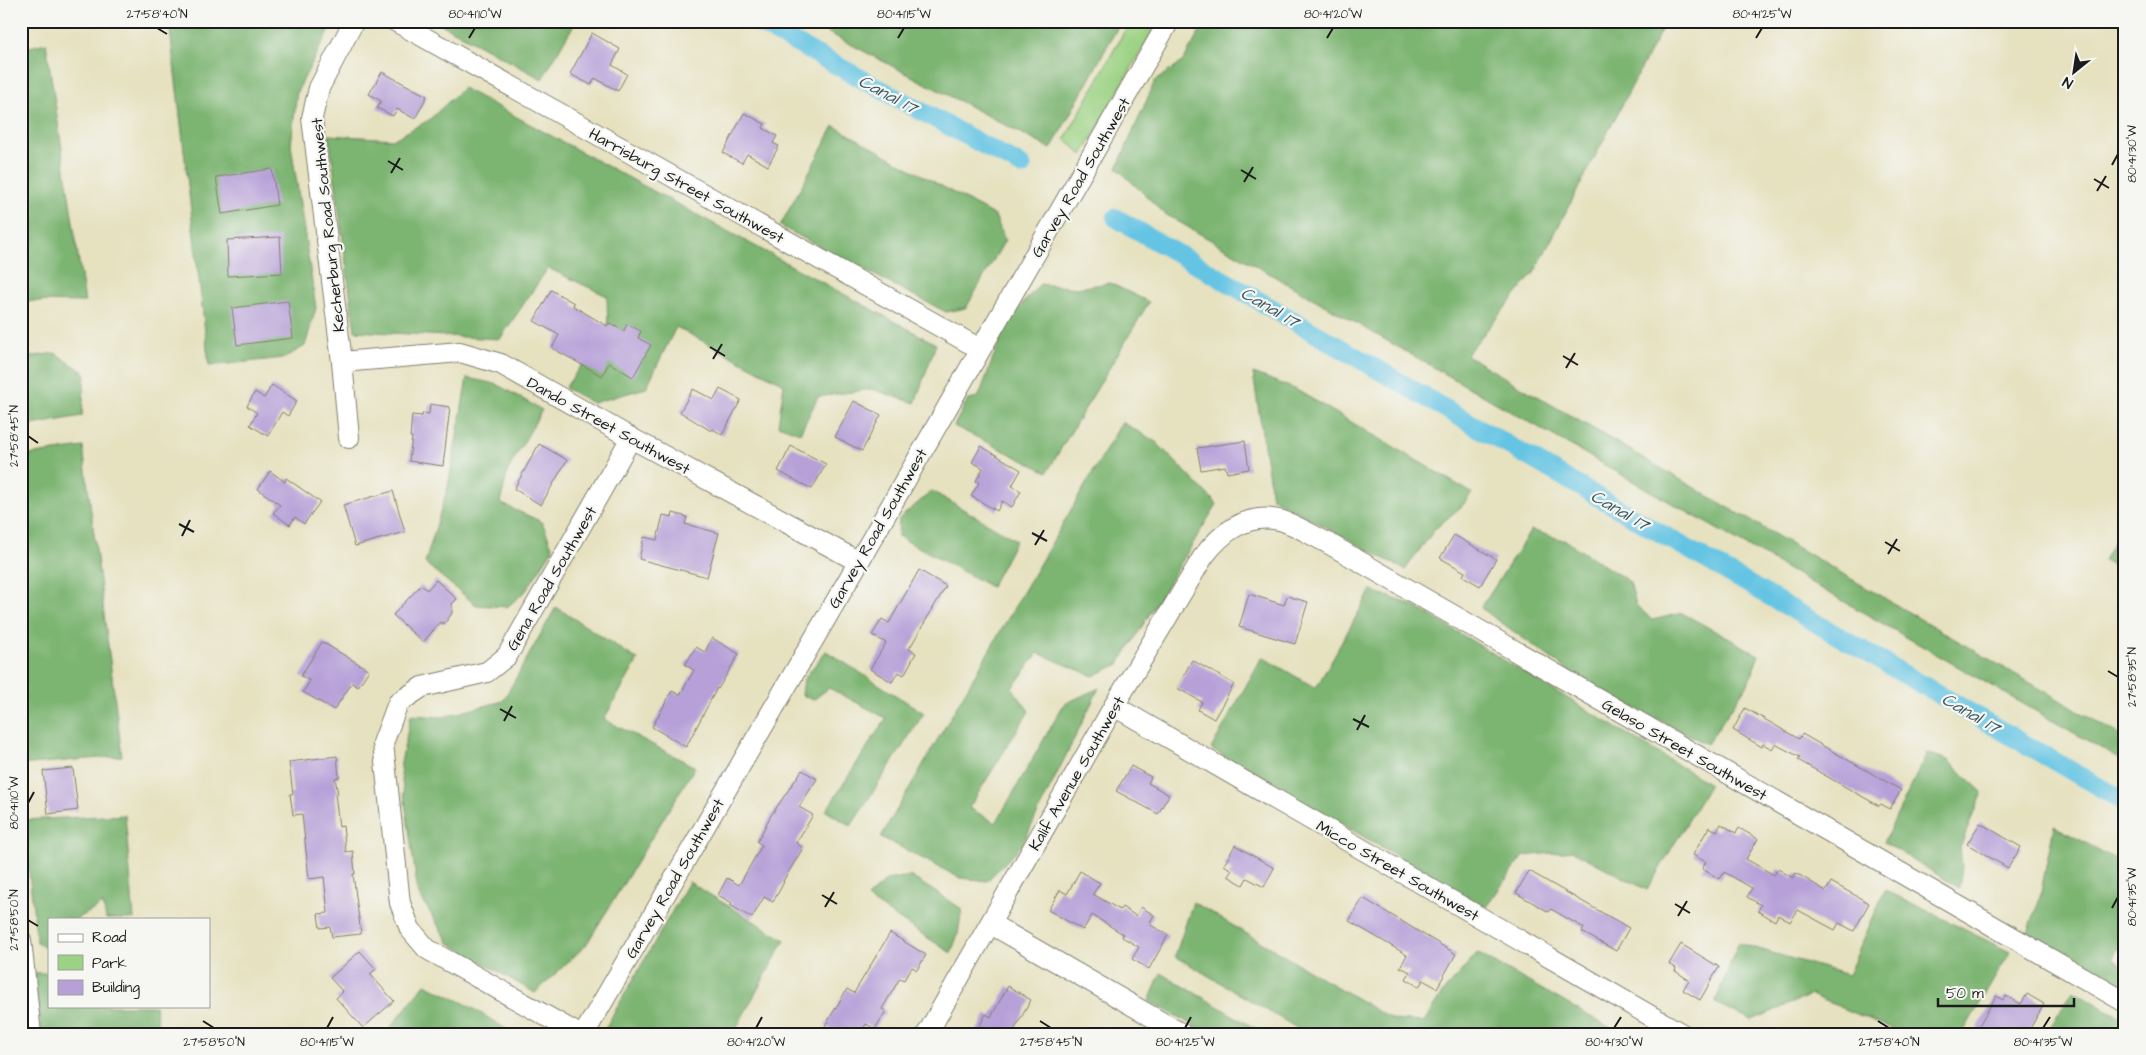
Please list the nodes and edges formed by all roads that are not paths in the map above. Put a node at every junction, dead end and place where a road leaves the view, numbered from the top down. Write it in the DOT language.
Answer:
graph roads {
  1 [pos="354,21"];
  2 [pos="395,21"];
  3 [pos="1169,21"];
  4 [pos="980,349"];
  5 [pos="342,362"];
  6 [pos="349,438"];
  7 [pos="631,438"];
  8 [pos="1238,523"];
  9 [pos="858,562"];
  10 [pos="1114,706"];
  11 [pos="991,924"];
  12 [pos="21,940"];
  13 [pos="2125,1002"];
  14 [pos="31,1034"];
  15 [pos="578,1034"];
  16 [pos="584,1034"];
  17 [pos="927,1034"];
  18 [pos="1182,1034"];
  19 [pos="1682,1034"];
  1 -- 5 [label="street, Kecherburg Road Southwest"];
  2 -- 4 [label="street, Harrisburg Street Southwest"];
  3 -- 4 [label="street, Garvey Road Southwest"];
  4 -- 9 [label="street, Garvey Road Southwest"];
  5 -- 6 [label="street, Kecherburg Road Southwest"];
  5 -- 7 [label="street, Dando Street Southwest"];
  7 -- 9 [label="street, Dando Street Southwest"];
  7 -- 15 [label="street, Gena Road Southwest"];
  8 -- 10 [label="street, Kalif Avenue Southwest"];
  8 -- 13 [label="street, Gelaso Street Southwest"];
  9 -- 16 [label="street, Garvey Road Southwest"];
  10 -- 11 [label="street, Kalif Avenue Southwest"];
  10 -- 19 [label="street, Micco Street Southwest"];
  11 -- 17 [label="street, Kalif Avenue Southwest"];
  11 -- 18 [label="street"];
  12 -- 14 [label="street"];
}
